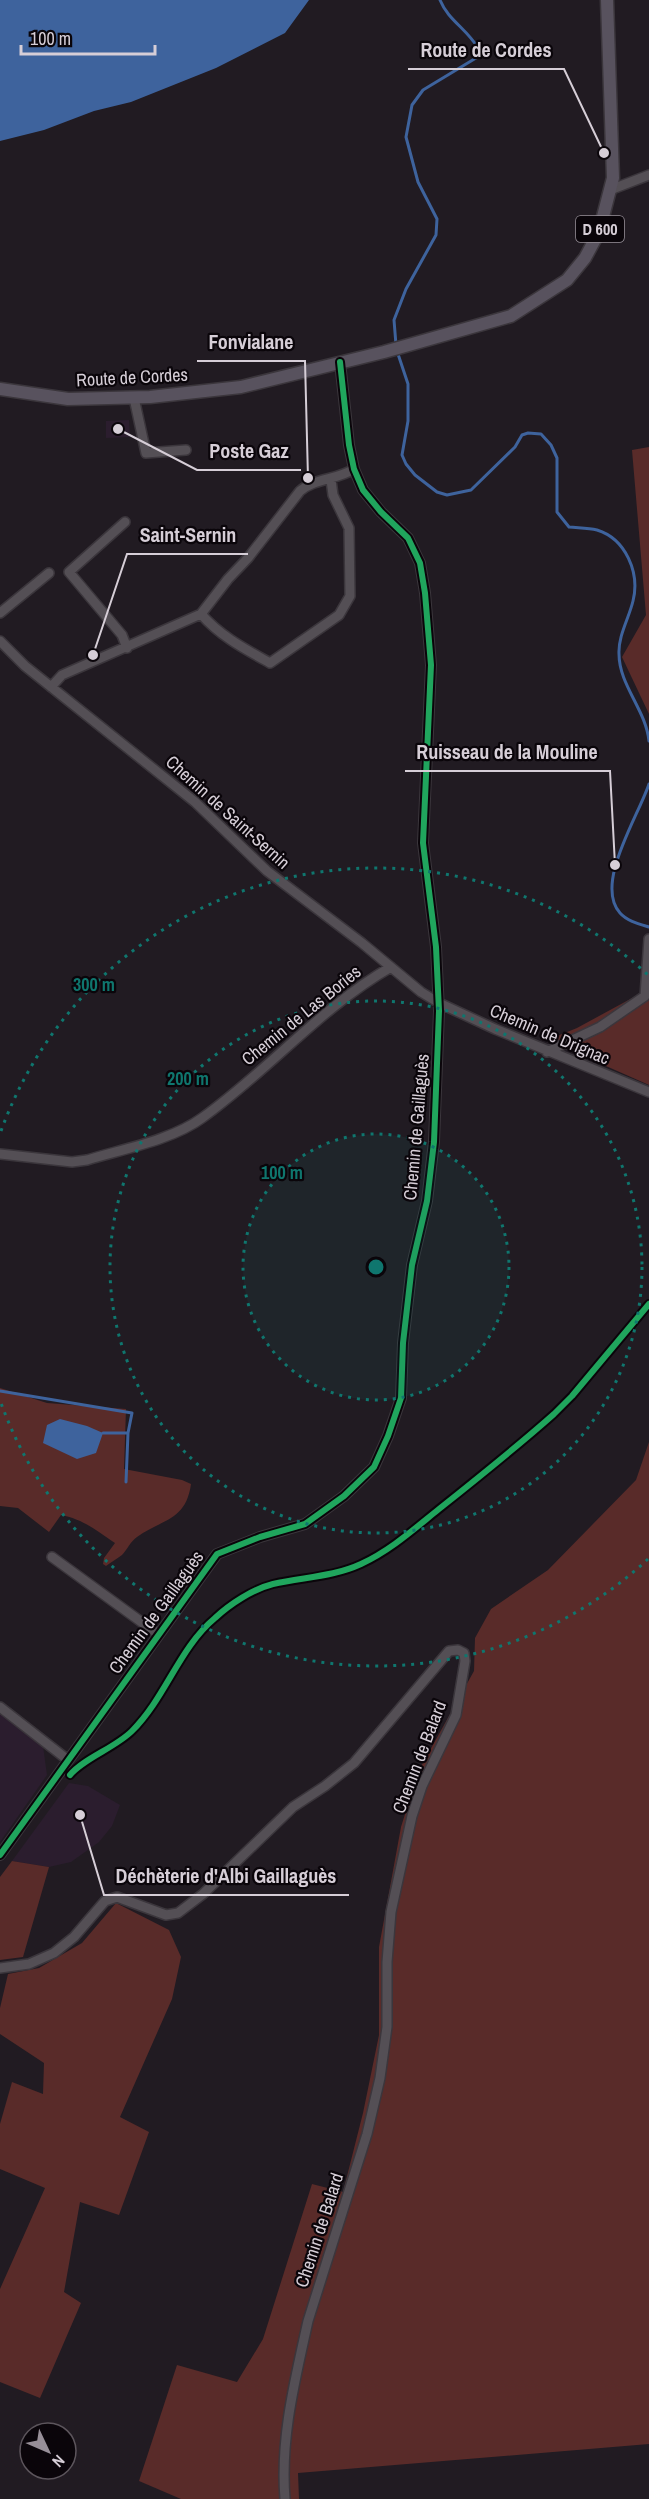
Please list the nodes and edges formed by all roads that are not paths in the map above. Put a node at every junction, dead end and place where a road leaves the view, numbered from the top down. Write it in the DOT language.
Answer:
graph roads {
  1 [pos="607,0"];
  2 [pos="649,175"];
  3 [pos="610,190"];
  4 [pos="340,363"];
  5 [pos="0,389"];
  6 [pos="134,398"];
  7 [pos="186,450"];
  8 [pos="354,469"];
  9 [pos="331,480"];
  10 [pos="124,522"];
  11 [pos="49,573"];
  12 [pos="0,613"];
  13 [pos="201,614"];
  14 [pos="0,641"];
  15 [pos="127,648"];
  16 [pos="51,687"];
  17 [pos="649,939"];
  18 [pos="391,967"];
  19 [pos="439,1004"];
  20 [pos="547,1052"];
  21 [pos="649,1092"];
  22 [pos="0,1154"];
  23 [pos="52,1557"];
  24 [pos="158,1634"];
  25 [pos="0,1707"];
  26 [pos="68,1760"];
  27 [pos="0,1855"];
  28 [pos="0,1968"];
  29 [pos="285,2499"];
  1 -- 3 [label="main road, Route de Cordes / D 600"];
  2 -- 3 [label="street"];
  3 -- 4 [label="main road, Route de Cordes / D 600"];
  4 -- 6 [label="main road, Route de Cordes / D 600"];
  4 -- 8 [label="street, Chemin de Gaillaguès"];
  5 -- 6 [label="main road, Route de Cordes / D 600"];
  6 -- 7 [label="street"];
  8 -- 9 [label="street"];
  8 -- 19 [label="street, Chemin de Gaillaguès"];
  9 -- 13 [label="street"];
  9 -- 13 [label="street"];
  10 -- 15 [label="street"];
  11 -- 12 [label="street"];
  13 -- 15 [label="street"];
  14 -- 16 [label="street, Chemin de Saint-Sernin"];
  15 -- 16 [label="street"];
  16 -- 18 [label="street, Chemin de Saint-Sernin"];
  17 -- 20 [label="street"];
  18 -- 19 [label="street, Chemin de Saint-Sernin"];
  18 -- 22 [label="street, Chemin de Las Bories"];
  19 -- 20 [label="street, Chemin de Drignac"];
  19 -- 24 [label="street, Chemin de Gaillaguès"];
  20 -- 21 [label="street, Chemin de Drignac"];
  23 -- 24 [label="street"];
  24 -- 26 [label="street, Chemin de Gaillaguès"];
  25 -- 26 [label="street"];
  26 -- 27 [label="street, Chemin de Gaillaguès"];
  28 -- 29 [label="street, Chemin de Balard"];
}
